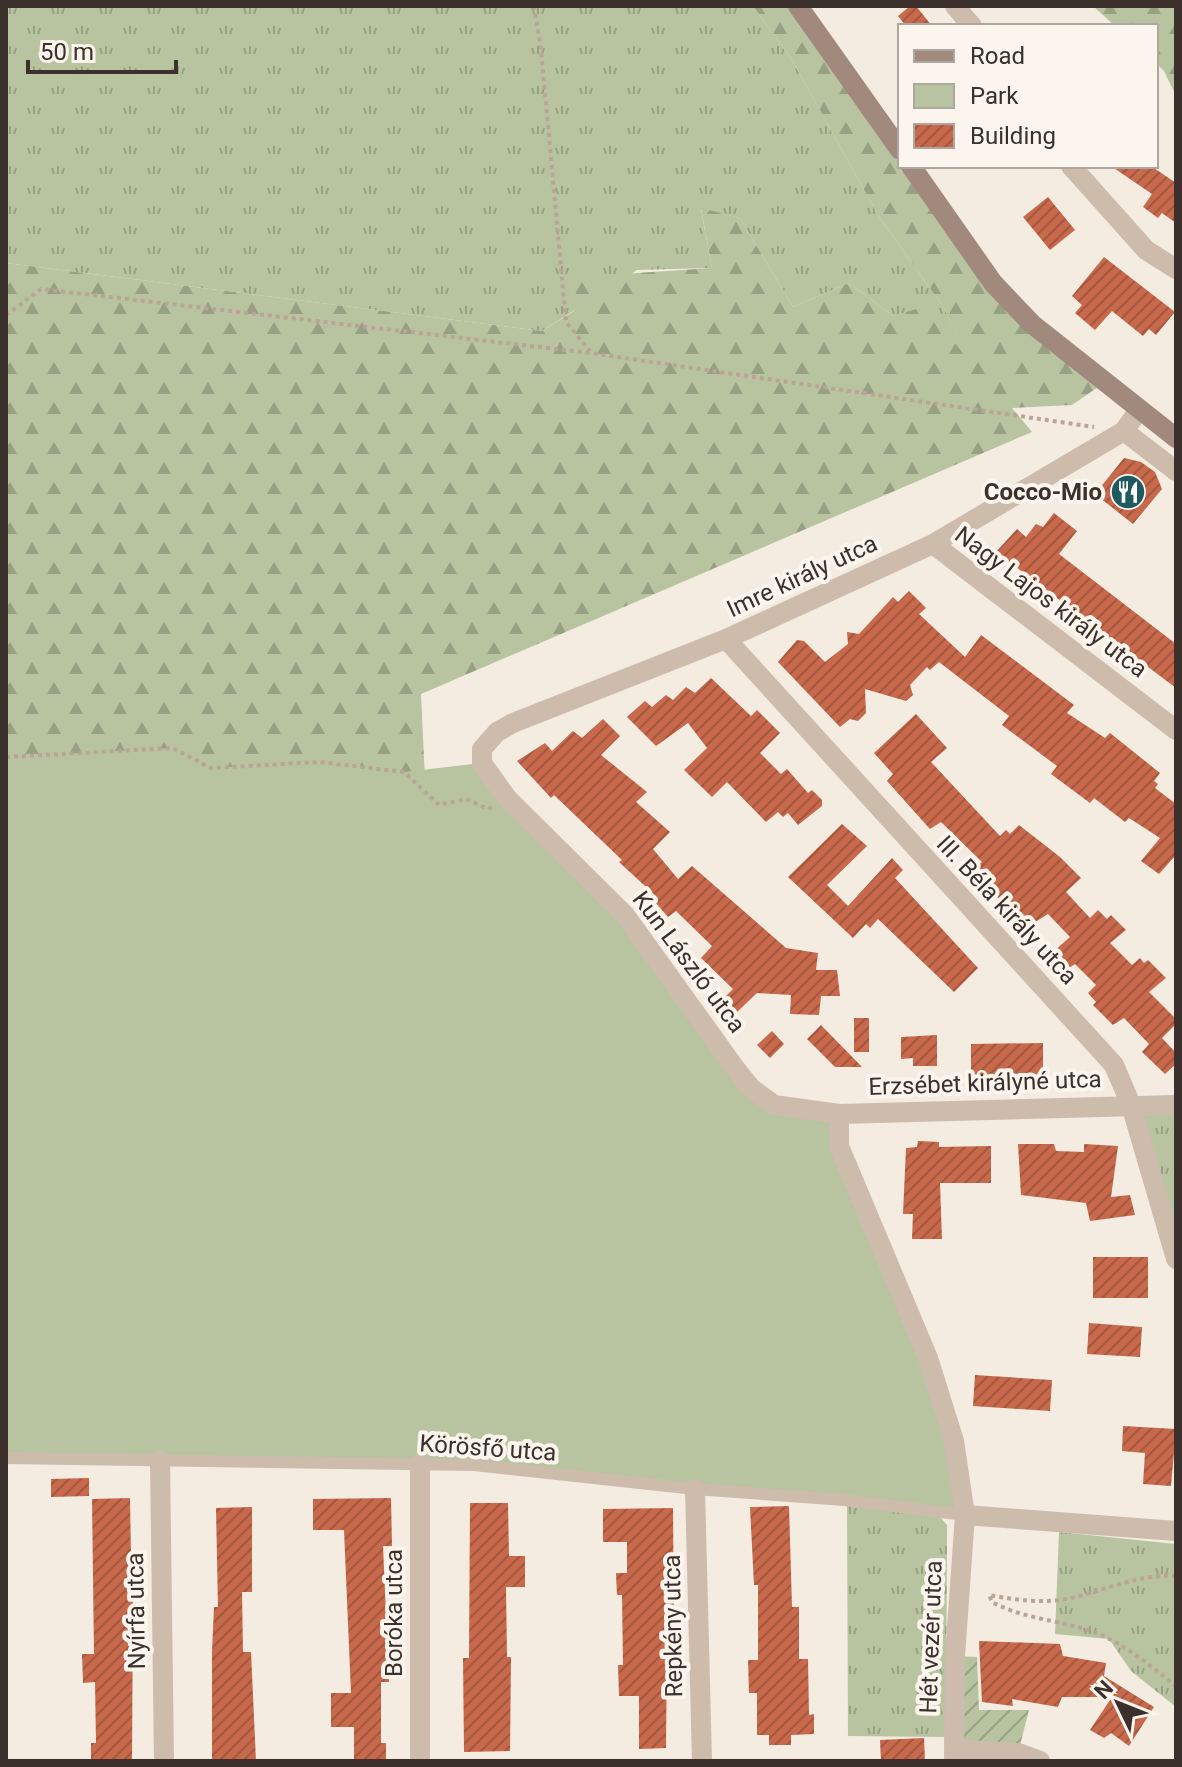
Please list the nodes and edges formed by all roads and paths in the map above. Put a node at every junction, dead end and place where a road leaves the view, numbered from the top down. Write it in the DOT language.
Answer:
graph roads {
  1 [pos="534,6"];
  2 [pos="798,6"];
  3 [pos="955,6"];
  4 [pos="970,24"];
  5 [pos="898,147"];
  6 [pos="912,168"];
  7 [pos="1073,168"];
  8 [pos="1176,269"];
  9 [pos="6,315"];
  10 [pos="591,353"];
  11 [pos="1139,410"];
  12 [pos="1124,431"];
  13 [pos="1176,438"];
  14 [pos="1176,471"];
  15 [pos="933,544"];
  16 [pos="726,639"];
  17 [pos="1176,730"];
  18 [pos="6,757"];
  19 [pos="482,763"];
  20 [pos="507,798"];
  21 [pos="1131,1105"];
  22 [pos="1176,1105"];
  23 [pos="797,1108"];
  24 [pos="839,1114"];
  25 [pos="1176,1259"];
  26 [pos="6,1458"];
  27 [pos="160,1460"];
  28 [pos="420,1464"];
  29 [pos="695,1489"];
  30 [pos="965,1515"];
  31 [pos="1176,1531"];
  32 [pos="1176,1576"];
  33 [pos="1176,1686"];
  34 [pos="954,1755"];
  35 [pos="164,1761"];
  36 [pos="420,1761"];
  37 [pos="702,1761"];
  38 [pos="1040,1761"];
  1 -- 10 [label="path"];
  2 -- 5 [label="main road"];
  3 -- 4 [label="street"];
  6 -- 11 [label="main road"];
  7 -- 8 [label="street"];
  9 -- 10 [label="path"];
  10 -- 12 [label="path"];
  11 -- 12 [label="street, Imre király utca"];
  11 -- 13 [label="main road"];
  12 -- 14 [label="street"];
  12 -- 15 [label="street, Imre király utca"];
  15 -- 16 [label="street, Imre király utca"];
  15 -- 17 [label="street, Nagy Lajos király utca"];
  16 -- 19 [label="street, Imre király utca"];
  16 -- 21 [label="street, III. Béla király utca"];
  18 -- 20 [label="path"];
  19 -- 20 [label="street, Kun László utca"];
  20 -- 23 [label="street, Kun László utca"];
  21 -- 22 [label="street, Erzsébet királyné utca"];
  21 -- 24 [label="street, Erzsébet királyné utca"];
  21 -- 25 [label="street, III. Béla király utca"];
  23 -- 24 [label="street, Erzsébet királyné utca"];
  24 -- 30 [label="street"];
  26 -- 27 [label="lane, Körösfő utca"];
  27 -- 28 [label="lane, Körösfő utca"];
  27 -- 35 [label="street, Nyírfa utca"];
  28 -- 29 [label="lane, Körösfő utca"];
  28 -- 36 [label="street, Boróka utca"];
  29 -- 30 [label="lane, Körösfő utca"];
  29 -- 37 [label="street, Repkény utca"];
  30 -- 31 [label="street"];
  30 -- 34 [label="street, Hét vezér utca"];
  32 -- 33 [label="path"];
  34 -- 38 [label="street"];
}
